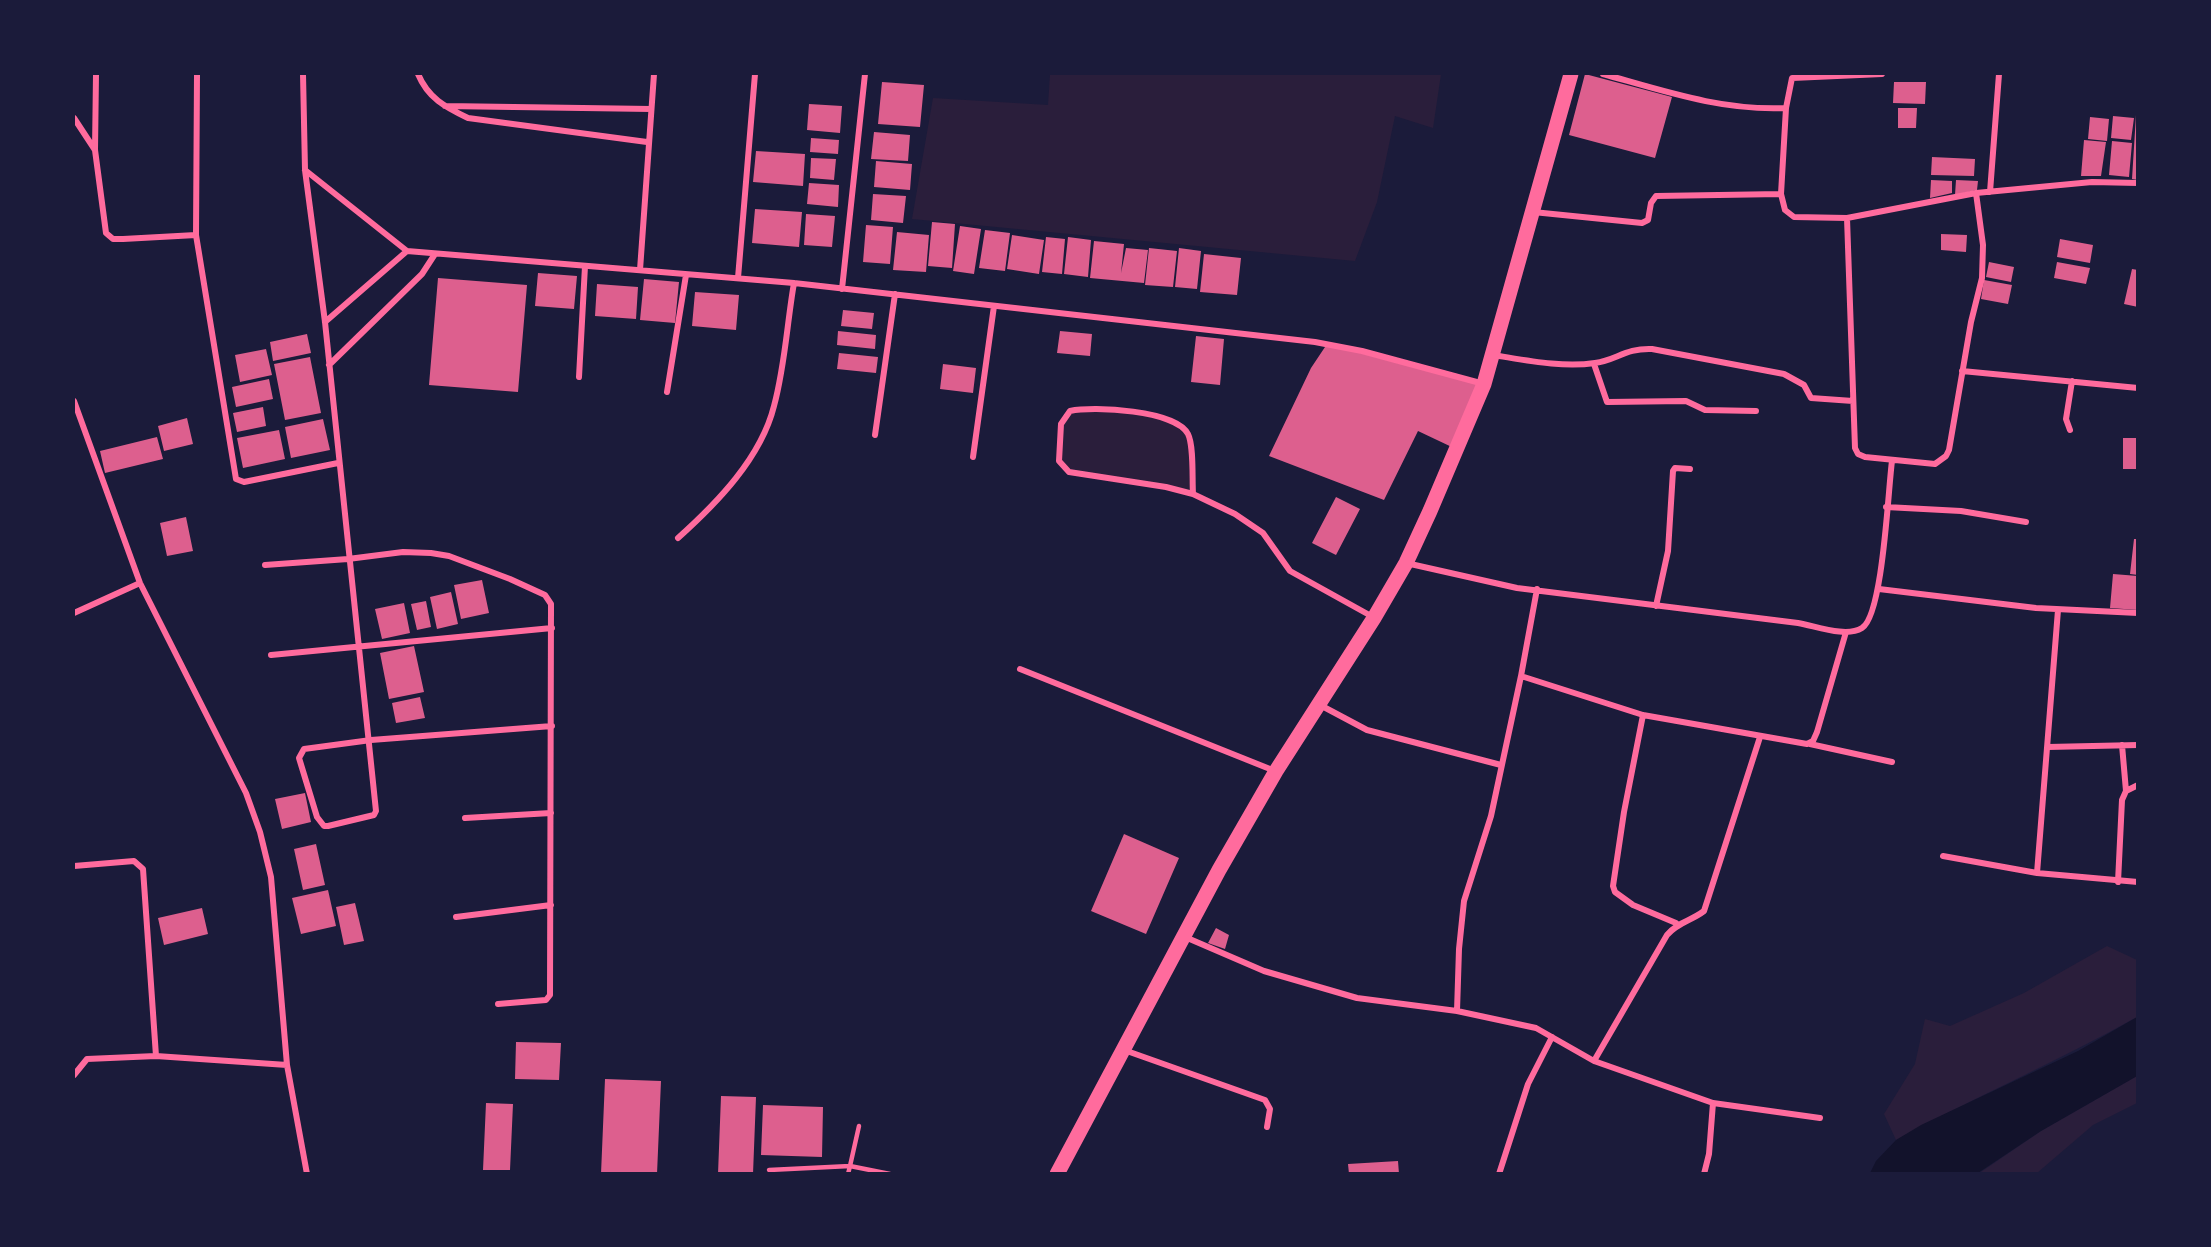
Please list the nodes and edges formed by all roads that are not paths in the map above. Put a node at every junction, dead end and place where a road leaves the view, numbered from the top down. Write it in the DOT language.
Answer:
graph roads {
  1 [pos="96,74"];
  2 [pos="197,74"];
  3 [pos="303,74"];
  4 [pos="418,74"];
  5 [pos="654,74"];
  6 [pos="755,74"];
  7 [pos="865,74"];
  8 [pos="1571,74"];
  9 [pos="1603,74"];
  10 [pos="1882,74"];
  11 [pos="1999,74"];
  12 [pos="1790,76"];
  13 [pos="443,106"];
  14 [pos="1786,108"];
  15 [pos="651,109"];
  16 [pos="74,118"];
  17 [pos="647,142"];
  18 [pos="95,150"];
  19 [pos="306,170"];
  20 [pos="2138,183"];
  21 [pos="1990,192"];
  22 [pos="1976,193"];
  23 [pos="1781,194"];
  24 [pos="1532,212"];
  25 [pos="1847,218"];
  26 [pos="196,235"];
  27 [pos="407,251"];
  28 [pos="435,254"];
  29 [pos="585,266"];
  30 [pos="640,270"];
  31 [pos="686,275"];
  32 [pos="738,278"];
  33 [pos="794,283"];
  34 [pos="842,289"];
  35 [pos="895,294"];
  36 [pos="994,306"];
  37 [pos="325,322"];
  38 [pos="1493,355"];
  39 [pos="1594,363"];
  40 [pos="329,365"];
  41 [pos="1962,370"];
  42 [pos="579,377"];
  43 [pos="2072,381"];
  44 [pos="1484,384"];
  45 [pos="2138,388"];
  46 [pos="667,393"];
  47 [pos="1853,401"];
  48 [pos="74,402"];
  49 [pos="1756,411"];
  50 [pos="2070,430"];
  51 [pos="875,435"];
  52 [pos="973,457"];
  53 [pos="1892,461"];
  54 [pos="338,463"];
  55 [pos="1690,469"];
  56 [pos="1193,494"];
  57 [pos="1886,507"];
  58 [pos="2026,522"];
  59 [pos="678,538"];
  60 [pos="348,560"];
  61 [pos="1406,563"];
  62 [pos="265,565"];
  63 [pos="140,583"];
  64 [pos="1537,589"];
  65 [pos="1879,589"];
  66 [pos="1656,606"];
  67 [pos="2058,609"];
  68 [pos="74,613"];
  69 [pos="2138,613"];
  70 [pos="1374,618"];
  71 [pos="552,628"];
  72 [pos="1846,632"];
  73 [pos="358,646"];
  74 [pos="272,655"];
  75 [pos="1020,669"];
  76 [pos="1521,676"];
  77 [pos="1318,704"];
  78 [pos="1643,715"];
  79 [pos="552,726"];
  80 [pos="1760,737"];
  81 [pos="371,740"];
  82 [pos="1810,744"];
  83 [pos="2122,745"];
  84 [pos="2138,745"];
  85 [pos="2048,747"];
  86 [pos="1892,762"];
  87 [pos="1501,765"];
  88 [pos="1276,771"];
  89 [pos="2138,785"];
  90 [pos="2126,791"];
  91 [pos="551,813"];
  92 [pos="465,818"];
  93 [pos="1943,856"];
  94 [pos="74,866"];
  95 [pos="2037,873"];
  96 [pos="2118,882"];
  97 [pos="2138,882"];
  98 [pos="551,905"];
  99 [pos="456,917"];
  100 [pos="1676,923"];
  101 [pos="1188,939"];
  102 [pos="498,1004"];
  103 [pos="1457,1011"];
  104 [pos="1552,1037"];
  105 [pos="1124,1050"];
  106 [pos="156,1056"];
  107 [pos="1594,1061"];
  108 [pos="287,1065"];
  109 [pos="74,1075"];
  110 [pos="1713,1103"];
  111 [pos="1820,1118"];
  112 [pos="859,1126"];
  113 [pos="1267,1127"];
  114 [pos="850,1166"];
  115 [pos="769,1170"];
  116 [pos="307,1173"];
  117 [pos="848,1173"];
  118 [pos="890,1173"];
  119 [pos="1056,1173"];
  120 [pos="1499,1173"];
  121 [pos="1704,1173"];
  1 -- 18 [label="street"];
  2 -- 26 [label="street"];
  3 -- 19 [label="street"];
  4 -- 13 [label="street"];
  5 -- 15 [label="street"];
  6 -- 32 [label="street"];
  7 -- 34 [label="street"];
  8 -- 24 [label="main road"];
  9 -- 14 [label="street"];
  10 -- 12 [label="street"];
  11 -- 21 [label="street"];
  12 -- 14 [label="street"];
  13 -- 15 [label="street"];
  13 -- 17 [label="street"];
  14 -- 23 [label="street"];
  15 -- 17 [label="street"];
  16 -- 18 [label="street"];
  17 -- 30 [label="street"];
  18 -- 26 [label="street"];
  19 -- 27 [label="street"];
  19 -- 37 [label="street"];
  20 -- 21 [label="street"];
  21 -- 22 [label="street"];
  22 -- 25 [label="street"];
  22 -- 41 [label="street"];
  23 -- 24 [label="street"];
  23 -- 25 [label="street"];
  24 -- 38 [label="main road"];
  25 -- 47 [label="street"];
  26 -- 54 [label="street"];
  27 -- 28 [label="street"];
  27 -- 37 [label="street"];
  28 -- 29 [label="street"];
  28 -- 40 [label="street"];
  29 -- 30 [label="street"];
  29 -- 42 [label="street"];
  30 -- 31 [label="street"];
  31 -- 32 [label="street"];
  31 -- 46 [label="street"];
  32 -- 33 [label="street"];
  33 -- 34 [label="street"];
  33 -- 59 [label="street"];
  34 -- 35 [label="street"];
  35 -- 36 [label="street"];
  35 -- 51 [label="street"];
  36 -- 44 [label="street"];
  36 -- 52 [label="street"];
  37 -- 40 [label="street"];
  38 -- 39 [label="street"];
  38 -- 44 [label="main road"];
  39 -- 47 [label="street"];
  39 -- 49 [label="street"];
  40 -- 54 [label="street"];
  41 -- 43 [label="street"];
  41 -- 53 [label="street"];
  43 -- 45 [label="street"];
  43 -- 50 [label="street"];
  44 -- 61 [label="main road"];
  47 -- 53 [label="street"];
  48 -- 63 [label="street"];
  53 -- 57 [label="street"];
  54 -- 60 [label="street"];
  55 -- 66 [label="street"];
  56 -- 56 [label="street"];
  56 -- 70 [label="street"];
  57 -- 58 [label="street"];
  57 -- 65 [label="street"];
  60 -- 62 [label="street"];
  60 -- 71 [label="street"];
  60 -- 73 [label="street"];
  61 -- 64 [label="street"];
  61 -- 70 [label="main road"];
  63 -- 68 [label="street"];
  63 -- 108 [label="street"];
  64 -- 66 [label="street"];
  64 -- 76 [label="street"];
  65 -- 67 [label="street"];
  65 -- 72 [label="street"];
  66 -- 72 [label="street"];
  67 -- 69 [label="street"];
  67 -- 85 [label="street"];
  70 -- 77 [label="main road"];
  71 -- 73 [label="street"];
  71 -- 79 [label="street"];
  72 -- 82 [label="street"];
  73 -- 74 [label="street"];
  73 -- 81 [label="street"];
  75 -- 88 [label="street"];
  76 -- 78 [label="street"];
  76 -- 87 [label="street"];
  77 -- 87 [label="street"];
  77 -- 88 [label="main road"];
  78 -- 80 [label="street"];
  78 -- 100 [label="street"];
  79 -- 81 [label="street"];
  79 -- 91 [label="street"];
  80 -- 82 [label="street"];
  80 -- 100 [label="street"];
  81 -- 81 [label="street"];
  82 -- 86 [label="street"];
  83 -- 84 [label="street"];
  83 -- 85 [label="street"];
  83 -- 90 [label="street"];
  85 -- 95 [label="street"];
  87 -- 103 [label="street"];
  88 -- 101 [label="main road"];
  89 -- 90 [label="street"];
  90 -- 96 [label="street"];
  91 -- 92 [label="street"];
  91 -- 98 [label="street"];
  93 -- 95 [label="street"];
  94 -- 106 [label="street"];
  95 -- 96 [label="street"];
  96 -- 97 [label="street"];
  98 -- 99 [label="street"];
  98 -- 102 [label="street"];
  100 -- 107 [label="street"];
  101 -- 103 [label="street"];
  101 -- 105 [label="main road"];
  103 -- 104 [label="street"];
  104 -- 107 [label="street"];
  104 -- 120 [label="street"];
  105 -- 113 [label="street"];
  105 -- 119 [label="main road"];
  106 -- 108 [label="street"];
  106 -- 109 [label="street"];
  107 -- 110 [label="street"];
  108 -- 116 [label="street"];
  110 -- 111 [label="street"];
  110 -- 121 [label="street"];
  112 -- 114 [label="lane"];
  114 -- 115 [label="lane"];
  114 -- 117 [label="lane"];
  114 -- 118 [label="lane"];
}
